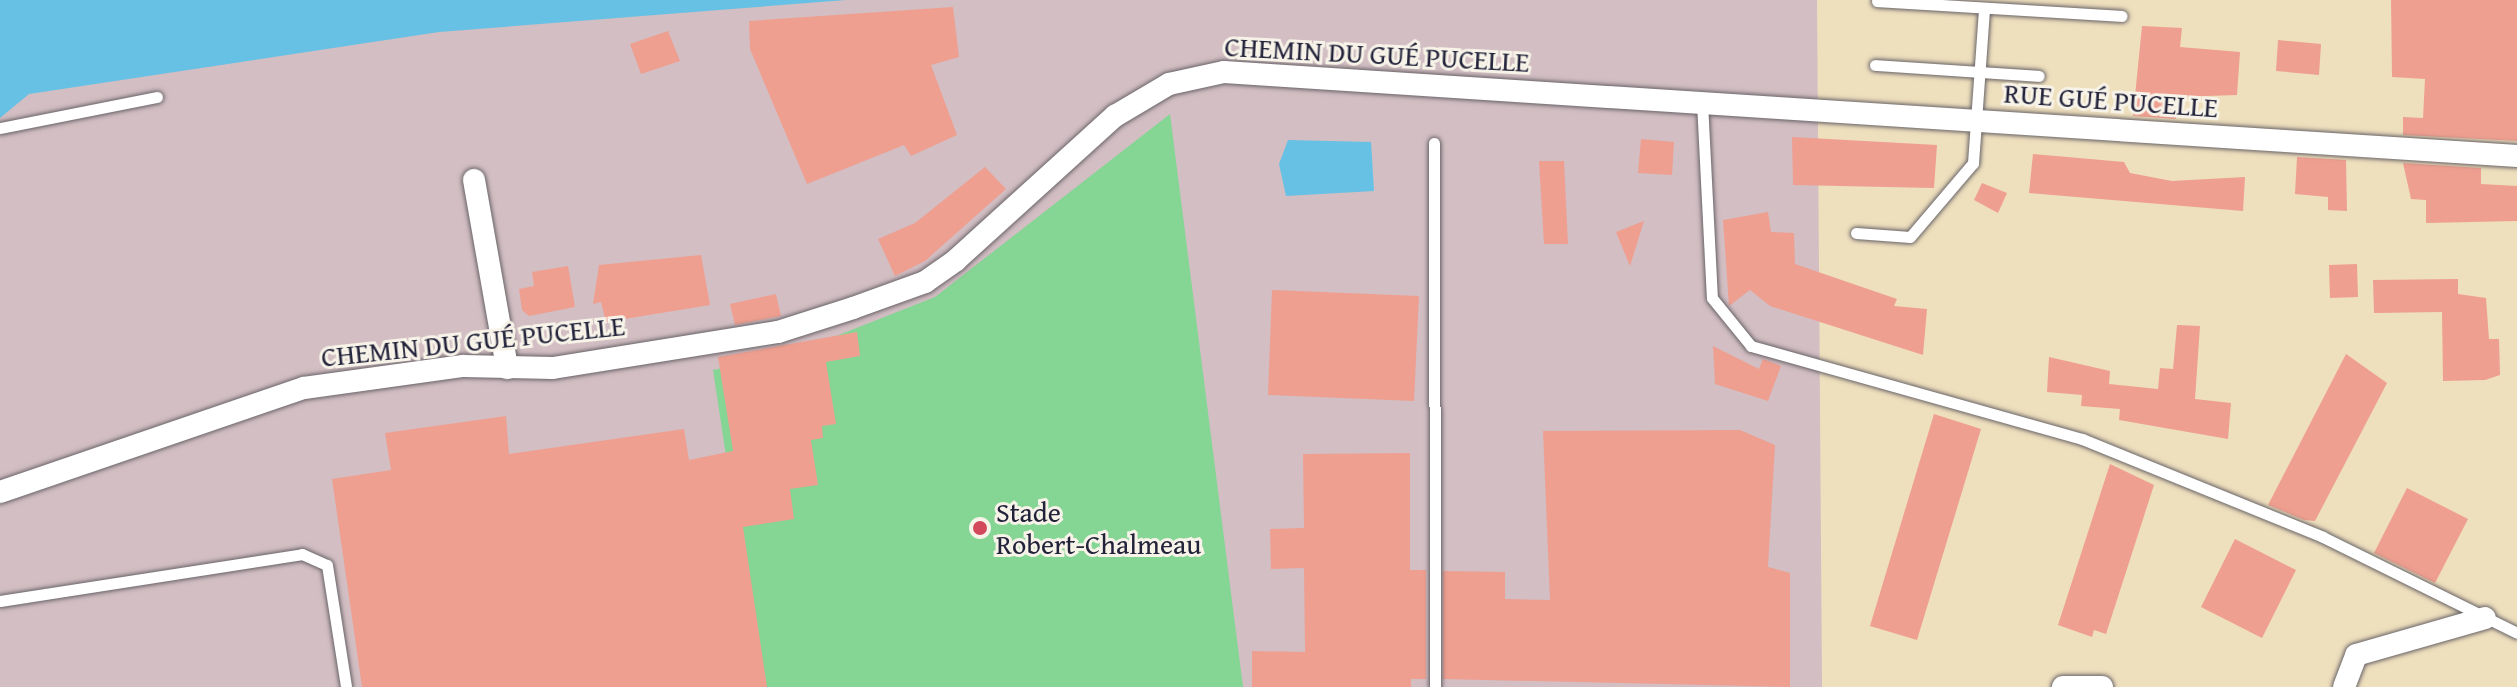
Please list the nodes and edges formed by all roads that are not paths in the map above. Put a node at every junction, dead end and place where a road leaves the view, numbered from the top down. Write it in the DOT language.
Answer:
graph roads {
  1 [pos="1877,1"];
  2 [pos="1984,8"];
  3 [pos="2122,16"];
  4 [pos="1875,65"];
  5 [pos="1980,72"];
  6 [pos="2039,76"];
  7 [pos="157,97"];
  8 [pos="1702,102"];
  9 [pos="1978,121"];
  10 [pos="0,128"];
  11 [pos="1434,143"];
  12 [pos="2517,156"];
  13 [pos="474,180"];
  14 [pos="1856,233"];
  15 [pos="507,368"];
  16 [pos="0,492"];
  17 [pos="0,601"];
  18 [pos="2485,618"];
  19 [pos="2517,633"];
  20 [pos="346,687"];
  21 [pos="1435,687"];
  22 [pos="2063,687"];
  23 [pos="2102,687"];
  24 [pos="2344,687"];
  1 -- 2 [label="lane"];
  2 -- 3 [label="lane"];
  2 -- 5 [label="lane"];
  4 -- 5 [label="lane"];
  5 -- 6 [label="lane"];
  5 -- 9 [label="lane"];
  7 -- 10 [label="lane"];
  8 -- 9 [label="street, RUE GUÉ PUCELLE"];
  8 -- 15 [label="street, CHEMIN DU GUÉ PUCELLE"];
  8 -- 18 [label="lane"];
  9 -- 12 [label="street, RUE GUÉ PUCELLE"];
  9 -- 14 [label="lane"];
  11 -- 21 [label="lane"];
  13 -- 15 [label="street"];
  15 -- 16 [label="street, CHEMIN DU GUÉ PUCELLE"];
  17 -- 20 [label="lane"];
  18 -- 19 [label="lane"];
  18 -- 24 [label="street"];
  22 -- 23 [label="street"];
}
